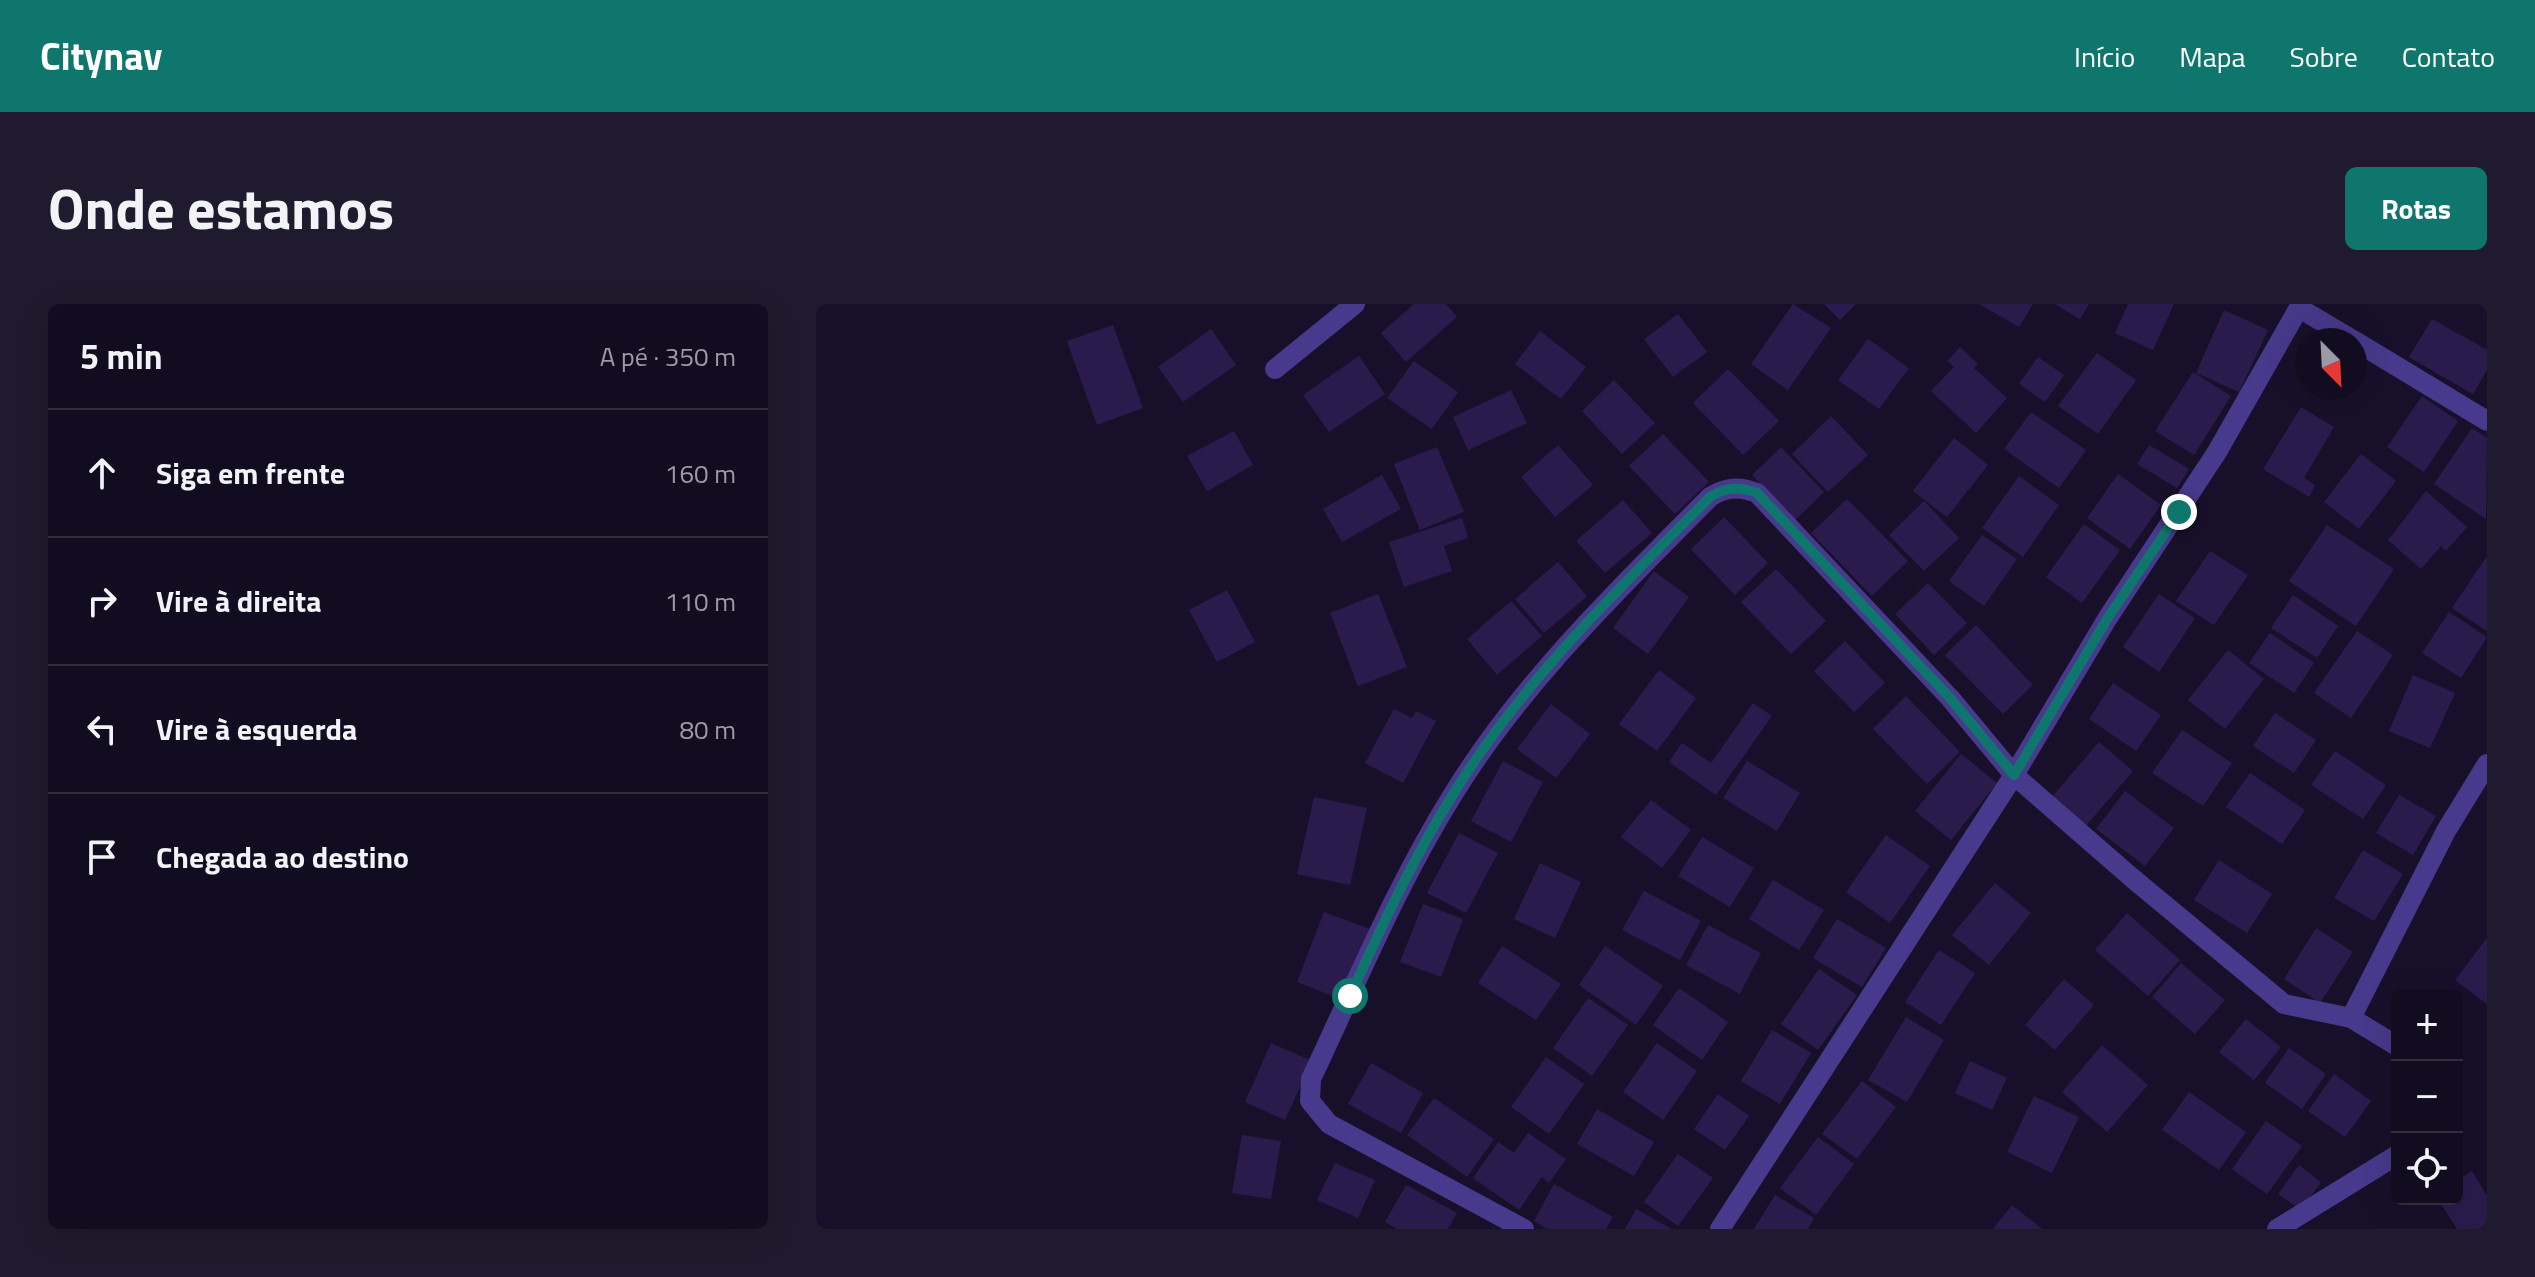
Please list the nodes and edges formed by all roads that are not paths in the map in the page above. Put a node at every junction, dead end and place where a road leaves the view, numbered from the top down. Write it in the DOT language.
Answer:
graph roads {
  1 [pos="1355,304"];
  2 [pos="2300,306"];
  3 [pos="2334,328"];
  4 [pos="2367,349"];
  5 [pos="1275,369"];
  6 [pos="2487,421"];
  7 [pos="2487,764"];
  8 [pos="2014,775"];
  9 [pos="2351,1018"];
  10 [pos="2391,1042"];
  11 [pos="2391,1159"];
  12 [pos="1524,1229"];
  13 [pos="1720,1229"];
  14 [pos="2277,1229"];
  1 -- 5 [label="street"];
  2 -- 3 [label="street"];
  2 -- 8 [label="street"];
  4 -- 6 [label="street"];
  7 -- 9 [label="street"];
  8 -- 9 [label="street"];
  8 -- 12 [label="street"];
  8 -- 13 [label="street"];
  9 -- 10 [label="street"];
  11 -- 14 [label="street"];
}
